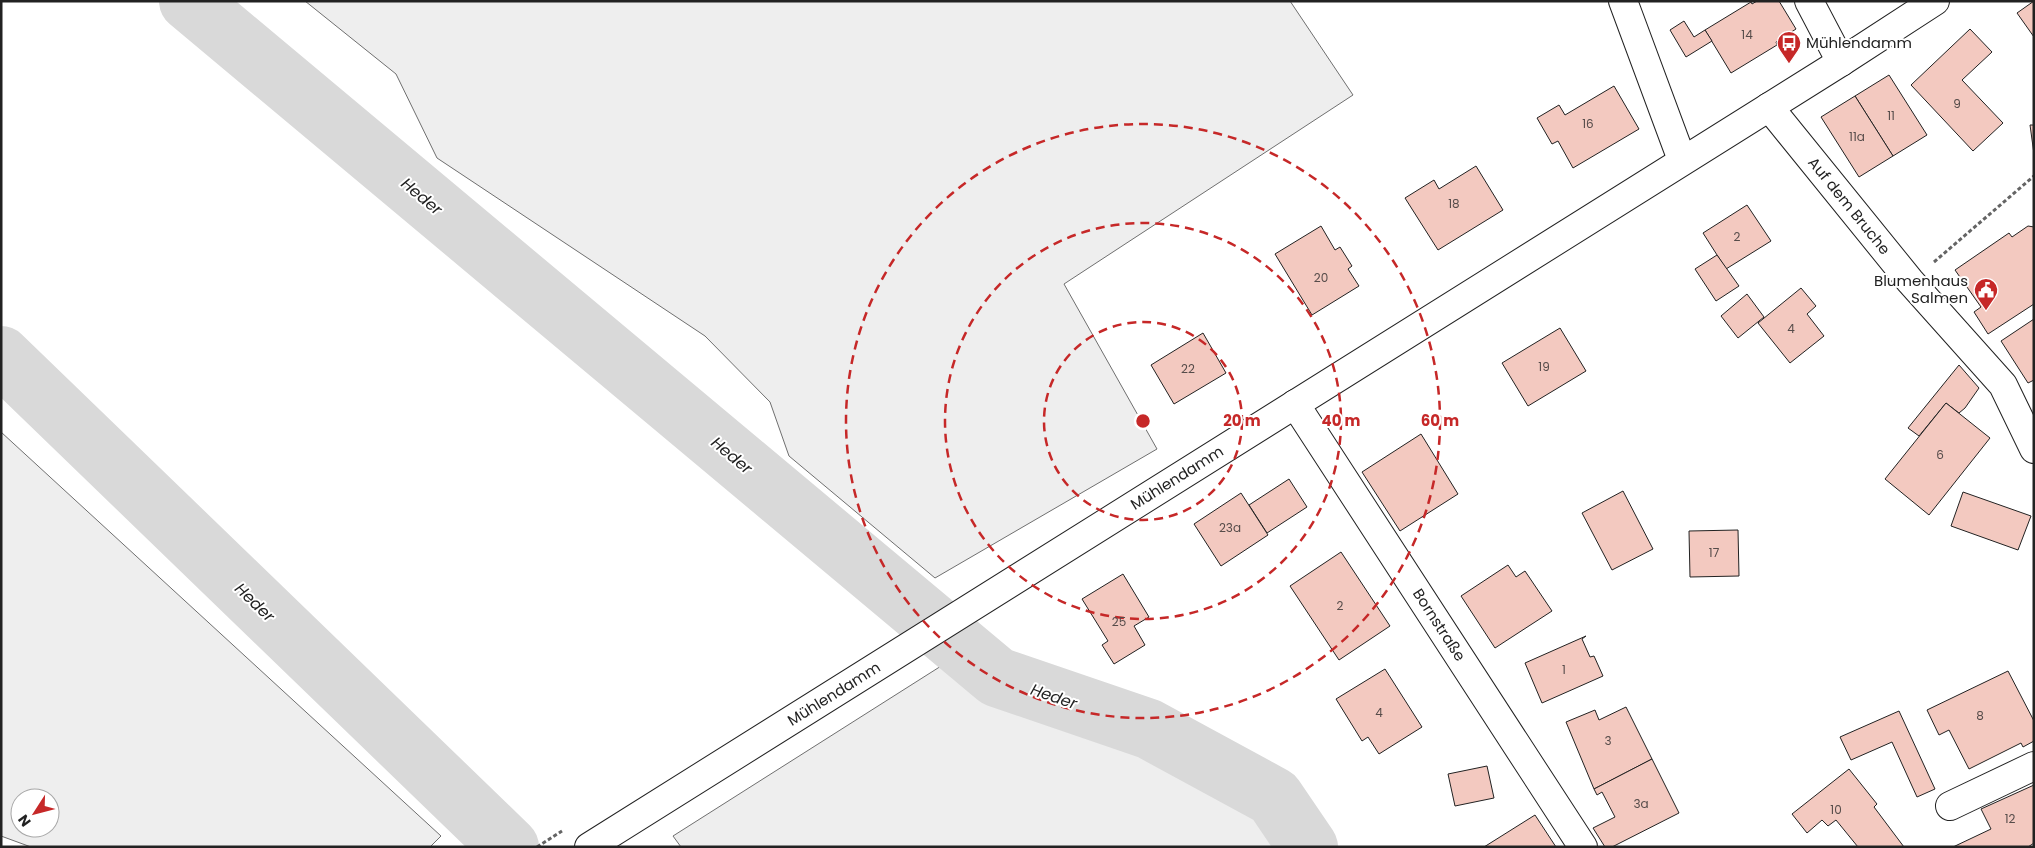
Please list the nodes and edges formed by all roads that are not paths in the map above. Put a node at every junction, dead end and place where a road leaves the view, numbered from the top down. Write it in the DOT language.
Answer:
graph roads {
  1 [pos="1623,1"];
  2 [pos="1809,1"];
  3 [pos="1935,1"];
  4 [pos="1841,62"];
  5 [pos="1769,107"];
  6 [pos="1682,160"];
  7 [pos="1295,404"];
  8 [pos="2034,449"];
  9 [pos="2034,766"];
  10 [pos="1950,806"];
  11 [pos="589,847"];
  12 [pos="1583,847"];
  1 -- 6 [label="street"];
  2 -- 4 [label="street"];
  3 -- 4 [label="street, Mühlendamm"];
  4 -- 5 [label="street, Mühlendamm"];
  5 -- 6 [label="street, Mühlendamm"];
  5 -- 8 [label="street, Auf dem Bruche"];
  6 -- 7 [label="street, Mühlendamm"];
  7 -- 11 [label="street, Mühlendamm"];
  7 -- 12 [label="street, Bornstraße"];
  9 -- 10 [label="street"];
}
